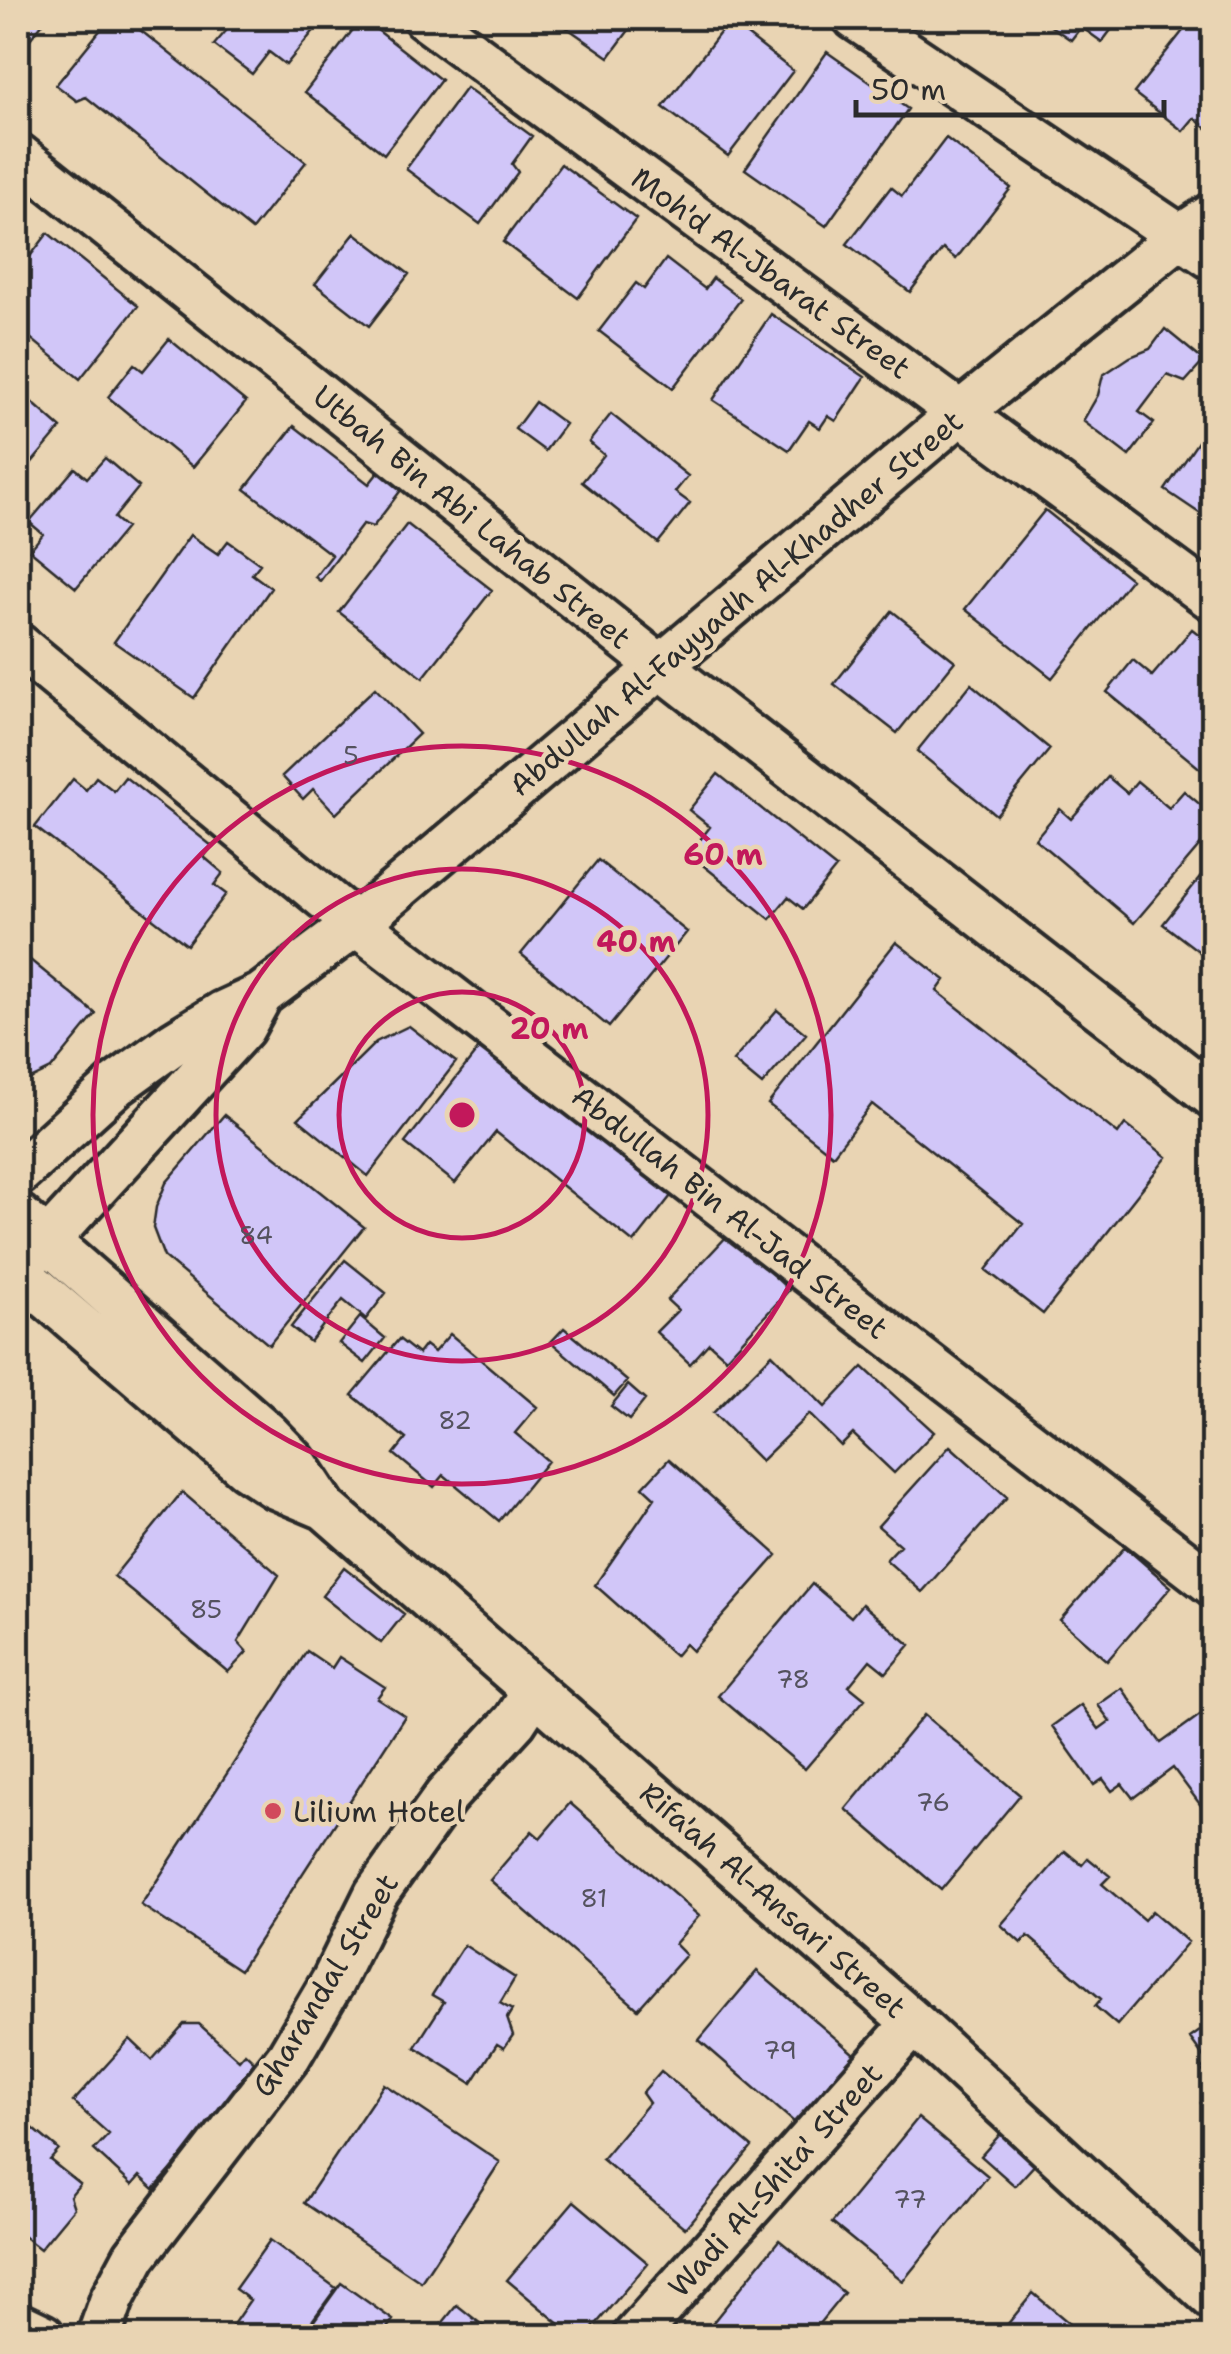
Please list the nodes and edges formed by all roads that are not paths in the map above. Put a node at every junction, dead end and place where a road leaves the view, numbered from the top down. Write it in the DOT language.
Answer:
graph roads {
  1 [pos="425,18"];
  2 [pos="855,18"];
  3 [pos="18,154"];
  4 [pos="1202,237"];
  5 [pos="960,414"];
  6 [pos="1214,600"];
  7 [pos="18,645"];
  8 [pos="661,667"];
  9 [pos="356,924"];
  10 [pos="261,994"];
  11 [pos="1214,1097"];
  12 [pos="18,1174"];
  13 [pos="25,1249"];
  14 [pos="1214,1585"];
  15 [pos="534,1692"];
  16 [pos="914,2023"];
  17 [pos="1214,2300"];
  18 [pos="18,2324"];
  19 [pos="44,2336"];
  20 [pos="98,2336"];
  21 [pos="635,2336"];
  1 -- 5 [label="street, Moh'd Al-Jbarat Street"];
  2 -- 4 [label="street"];
  3 -- 8 [label="street, Utbah Bin Abi Lahab Street"];
  4 -- 5 [label="street, Abdullah Al-Fayyadh Al-Khadher Street"];
  5 -- 6 [label="street, Moh'd Al-Jbarat Street"];
  5 -- 8 [label="street, Abdullah Al-Fayyadh Al-Khadher Street"];
  7 -- 9 [label="street, Abdullah Bin Al-Jad Street"];
  8 -- 9 [label="street, Abdullah Al-Fayyadh Al-Khadher Street"];
  8 -- 11 [label="street, Utbah Bin Abi Lahab Street"];
  9 -- 10 [label="street, Abdullah Al-Fayyadh Al-Khadher Street"];
  9 -- 14 [label="street, Abdullah Bin Al-Jad Street"];
  10 -- 12 [label="street, Abdullah Al-Fayyadh Al-Khadher Street"];
  10 -- 13 [label="street, Abdullah Al-Fayyadh Al-Khadher Street"];
  13 -- 15 [label="street, Rifa'ah Al-Ansari Street"];
  15 -- 16 [label="street, Rifa'ah Al-Ansari Street"];
  15 -- 20 [label="street, Gharandal Street"];
  16 -- 17 [label="street, Rifa'ah Al-Ansari Street"];
  16 -- 21 [label="street, Wadi Al-Shita' Street"];
  18 -- 19 [label="street"];
}
